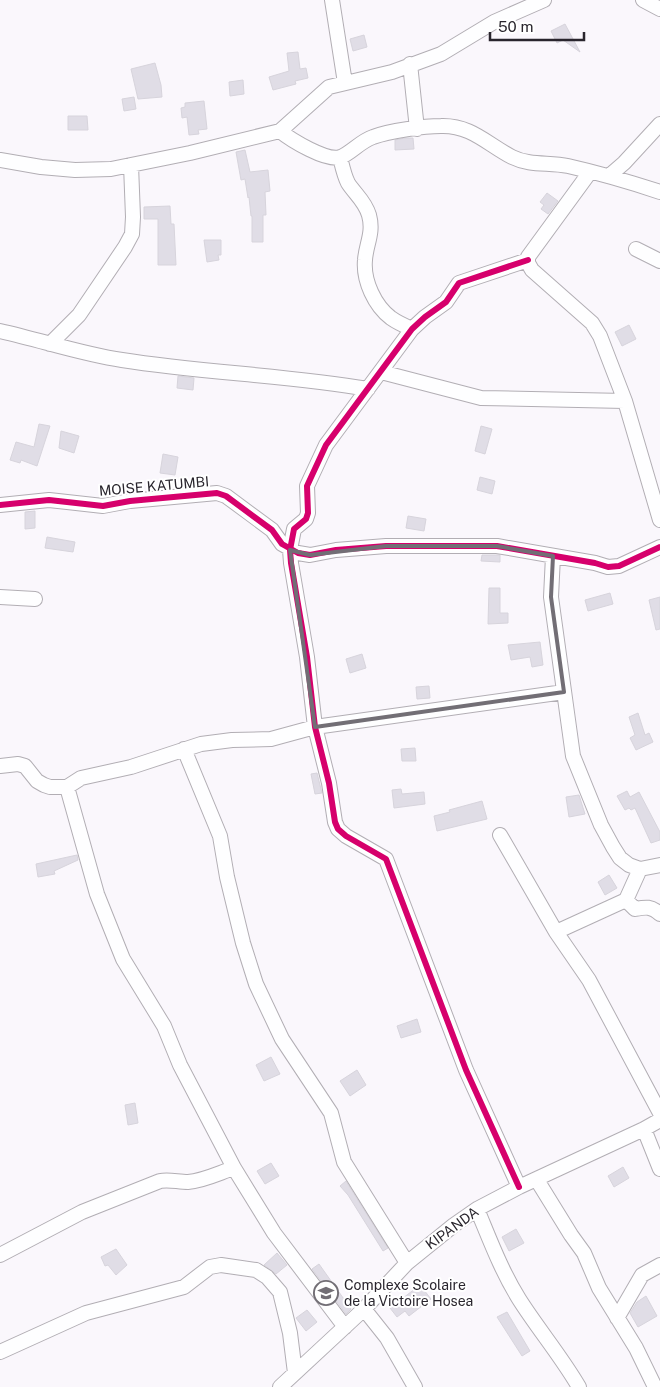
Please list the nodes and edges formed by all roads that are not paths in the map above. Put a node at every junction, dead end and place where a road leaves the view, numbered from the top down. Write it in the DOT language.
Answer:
graph roads {
  1 [pos="332,0"];
  2 [pos="544,0"];
  3 [pos="644,0"];
  4 [pos="660,9"];
  5 [pos="410,64"];
  6 [pos="345,83"];
  7 [pos="660,124"];
  8 [pos="417,129"];
  9 [pos="280,131"];
  10 [pos="340,157"];
  11 [pos="0,160"];
  12 [pos="131,165"];
  13 [pos="590,172"];
  14 [pos="609,176"];
  15 [pos="660,192"];
  16 [pos="636,249"];
  17 [pos="528,260"];
  18 [pos="660,261"];
  19 [pos="412,329"];
  20 [pos="0,331"];
  21 [pos="50,344"];
  22 [pos="381,372"];
  23 [pos="368,389"];
  24 [pos="625,401"];
  25 [pos="0,506"];
  26 [pos="660,520"];
  27 [pos="660,547"];
  28 [pos="290,550"];
  29 [pos="553,556"];
  30 [pos="0,597"];
  31 [pos="35,599"];
  32 [pos="564,692"];
  33 [pos="315,727"];
  34 [pos="184,749"];
  35 [pos="0,766"];
  36 [pos="67,787"];
  37 [pos="500,835"];
  38 [pos="660,865"];
  39 [pos="640,869"];
  40 [pos="626,900"];
  41 [pos="660,914"];
  42 [pos="556,932"];
  43 [pos="660,1114"];
  44 [pos="660,1120"];
  45 [pos="644,1129"];
  46 [pos="234,1168"];
  47 [pos="660,1169"];
  48 [pos="537,1180"];
  49 [pos="519,1187"];
  50 [pos="477,1209"];
  51 [pos="0,1255"];
  52 [pos="407,1263"];
  53 [pos="660,1265"];
  54 [pos="364,1309"];
  55 [pos="617,1318"];
  56 [pos="345,1327"];
  57 [pos="0,1352"];
  58 [pos="295,1373"];
  59 [pos="280,1387"];
  60 [pos="415,1387"];
  61 [pos="579,1387"];
  62 [pos="655,1387"];
  1 -- 6 [label="street"];
  2 -- 5 [label="street"];
  3 -- 4 [label="street"];
  5 -- 6 [label="street"];
  5 -- 8 [label="street"];
  6 -- 9 [label="street"];
  7 -- 14 [label="street"];
  8 -- 10 [label="street"];
  8 -- 13 [label="street"];
  9 -- 10 [label="street"];
  9 -- 12 [label="street"];
  10 -- 19 [label="street"];
  11 -- 12 [label="street"];
  12 -- 21 [label="street"];
  13 -- 14 [label="street"];
  13 -- 17 [label="street"];
  14 -- 15 [label="street"];
  16 -- 18 [label="street"];
  17 -- 19 [label="street"];
  17 -- 24 [label="street"];
  19 -- 22 [label="street"];
  20 -- 21 [label="street"];
  21 -- 23 [label="street"];
  22 -- 23 [label="street"];
  22 -- 24 [label="street"];
  23 -- 28 [label="street"];
  24 -- 26 [label="street"];
  25 -- 28 [label="street, MOISE KATUMBI"];
  27 -- 29 [label="street"];
  28 -- 29 [label="street"];
  28 -- 33 [label="street"];
  29 -- 32 [label="street"];
  30 -- 31 [label="street"];
  32 -- 33 [label="street"];
  32 -- 39 [label="street"];
  33 -- 34 [label="street"];
  33 -- 49 [label="street"];
  34 -- 36 [label="street"];
  34 -- 52 [label="street"];
  35 -- 36 [label="street"];
  36 -- 46 [label="street"];
  37 -- 42 [label="street"];
  38 -- 39 [label="street"];
  39 -- 40 [label="street"];
  40 -- 41 [label="street"];
  40 -- 42 [label="street"];
  42 -- 43 [label="street"];
  44 -- 45 [label="street, KIPANDA"];
  45 -- 47 [label="street"];
  45 -- 48 [label="street, KIPANDA"];
  46 -- 51 [label="street"];
  46 -- 56 [label="street"];
  48 -- 49 [label="street, KIPANDA"];
  48 -- 55 [label="street"];
  49 -- 50 [label="street, KIPANDA"];
  50 -- 52 [label="street, KIPANDA"];
  50 -- 61 [label="street"];
  52 -- 54 [label="street, KIPANDA"];
  53 -- 55 [label="street"];
  54 -- 56 [label="street, KIPANDA"];
  54 -- 60 [label="street"];
  55 -- 62 [label="street"];
  56 -- 58 [label="street, KIPANDA"];
  57 -- 58 [label="street"];
  58 -- 59 [label="street, KIPANDA"];
}
